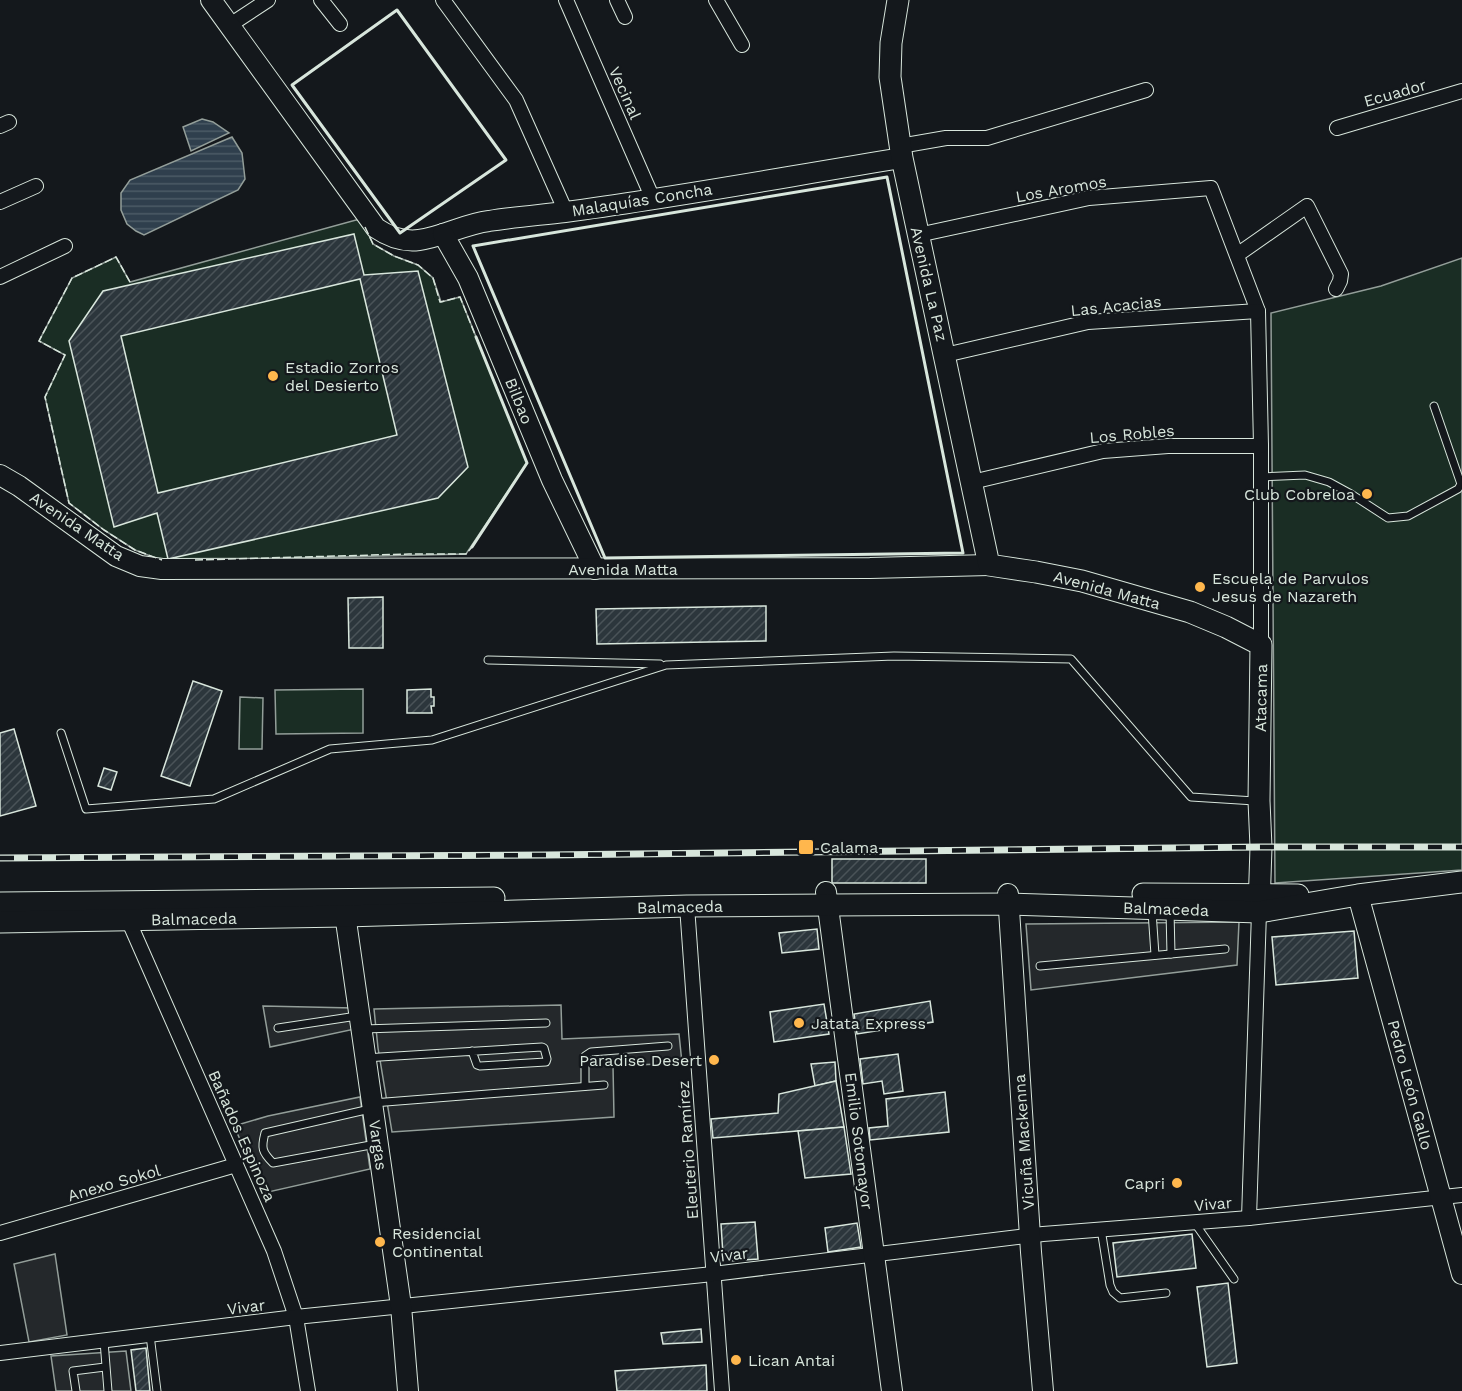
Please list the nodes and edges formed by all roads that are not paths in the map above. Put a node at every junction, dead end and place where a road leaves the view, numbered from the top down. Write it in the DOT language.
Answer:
graph roads {
  1 [pos="211,0"];
  2 [pos="268,0"];
  3 [pos="321,0"];
  4 [pos="443,0"];
  5 [pos="566,0"];
  6 [pos="617,0"];
  7 [pos="716,0"];
  8 [pos="898,0"];
  9 [pos="625,17"];
  10 [pos="340,24"];
  11 [pos="230,25"];
  12 [pos="742,45"];
  13 [pos="1146,90"];
  14 [pos="1462,91"];
  15 [pos="1337,128"];
  16 [pos="901,152"];
  17 [pos="36,186"];
  18 [pos="1211,188"];
  19 [pos="653,199"];
  20 [pos="0,202"];
  21 [pos="566,212"];
  22 [pos="443,234"];
  23 [pos="918,235"];
  24 [pos="65,246"];
  25 [pos="1237,255"];
  26 [pos="0,277"];
  27 [pos="1336,289"];
  28 [pos="1258,311"];
  29 [pos="945,355"];
  30 [pos="1434,406"];
  31 [pos="1261,446"];
  32 [pos="0,475"];
  33 [pos="1261,477"];
  34 [pos="972,482"];
  35 [pos="989,565"];
  36 [pos="595,569"];
  37 [pos="1262,645"];
  38 [pos="488,660"];
  39 [pos="666,665"];
  40 [pos="61,733"];
  41 [pos="1259,801"];
  42 [pos="1462,882"];
  43 [pos="1358,895"];
  44 [pos="827,898"];
  45 [pos="1008,899"];
  46 [pos="0,903"];
  47 [pos="1259,903"];
  48 [pos="687,906"];
  49 [pos="344,908"];
  50 [pos="1161,909"];
  51 [pos="124,911"];
  52 [pos="0,922"];
  53 [pos="1225,949"];
  54 [pos="1171,954"];
  55 [pos="1155,955"];
  56 [pos="1040,966"];
  57 [pos="361,1022"];
  58 [pos="546,1023"];
  59 [pos="278,1028"];
  60 [pos="668,1046"];
  61 [pos="472,1051"];
  62 [pos="366,1058"];
  63 [pos="604,1085"];
  64 [pos="585,1086"];
  65 [pos="372,1106"];
  66 [pos="378,1143"];
  67 [pos="236,1165"];
  68 [pos="1462,1195"];
  69 [pos="1441,1197"];
  70 [pos="1249,1218"];
  71 [pos="1194,1222"];
  72 [pos="1101,1229"];
  73 [pos="0,1233"];
  74 [pos="1030,1236"];
  75 [pos="873,1253"];
  76 [pos="713,1274"];
  77 [pos="1462,1274"];
  78 [pos="1234,1279"];
  79 [pos="1166,1293"];
  80 [pos="401,1306"];
  81 [pos="296,1317"];
  82 [pos="150,1335"];
  83 [pos="104,1341"];
  84 [pos="0,1353"];
  85 [pos="105,1367"];
  86 [pos="76,1391"];
  87 [pos="108,1391"];
  88 [pos="157,1391"];
  89 [pos="308,1391"];
  90 [pos="408,1391"];
  91 [pos="722,1391"];
  92 [pos="892,1391"];
  93 [pos="1043,1391"];
  1 -- 11 [label="street"];
  2 -- 11 [label="street"];
  3 -- 10 [label="street"];
  4 -- 21 [label="street"];
  5 -- 19 [label="street, Vecinal"];
  6 -- 9 [label="street"];
  7 -- 12 [label="street"];
  8 -- 16 [label="main road, Avenida La Paz"];
  11 -- 22 [label="street, Malaquías Concha"];
  13 -- 16 [label="street"];
  14 -- 15 [label="street, Ecuador"];
  16 -- 19 [label="street, Malaquías Concha"];
  16 -- 23 [label="main road, Avenida La Paz"];
  17 -- 20 [label="street"];
  18 -- 23 [label="street, Los Aromos"];
  18 -- 25 [label="street, Atacama"];
  19 -- 21 [label="street, Malaquías Concha"];
  21 -- 22 [label="street, Malaquías Concha"];
  22 -- 36 [label="street, Bilbao"];
  23 -- 29 [label="main road, Avenida La Paz"];
  24 -- 26 [label="street"];
  25 -- 27 [label="street"];
  25 -- 28 [label="street, Atacama"];
  28 -- 29 [label="street, Las Acacias"];
  28 -- 31 [label="street, Atacama"];
  29 -- 34 [label="main road, Avenida La Paz"];
  30 -- 33 [label="lane"];
  31 -- 33 [label="street, Atacama"];
  31 -- 34 [label="street, Los Robles"];
  32 -- 36 [label="street, Avenida Matta"];
  33 -- 37 [label="street, Atacama"];
  34 -- 35 [label="main road, Avenida La Paz"];
  35 -- 36 [label="street, Avenida Matta"];
  35 -- 37 [label="main road, Avenida Matta"];
  37 -- 41 [label="main road, Atacama"];
  38 -- 39 [label="lane"];
  39 -- 40 [label="lane"];
  39 -- 41 [label="lane"];
  41 -- 47 [label="main road, Atacama"];
  42 -- 43 [label="main road, Balmaceda"];
  43 -- 47 [label="main road, Balmaceda"];
  43 -- 69 [label="street, Pedro León Gallo"];
  44 -- 45 [label="main road, Balmaceda"];
  44 -- 48 [label="main road, Balmaceda"];
  44 -- 49 [label="main road, Balmaceda"];
  44 -- 75 [label="street, Emilio Sotomayor"];
  45 -- 47 [label="main road, Balmaceda"];
  45 -- 50 [label="main road, Balmaceda"];
  45 -- 74 [label="street, Vicuña Mackenna"];
  46 -- 51 [label="main road, Balmaceda"];
  47 -- 50 [label="main road, Balmaceda"];
  47 -- 70 [label="street, Atacama"];
  48 -- 49 [label="main road, Balmaceda"];
  48 -- 76 [label="street, Eleuterio Ramírez"];
  49 -- 51 [label="main road, Balmaceda"];
  49 -- 57 [label="street, Vargas"];
  50 -- 54 [label="lane"];
  50 -- 55 [label="lane"];
  51 -- 52 [label="main road, Balmaceda"];
  51 -- 67 [label="street, Bañados Espinoza"];
  53 -- 54 [label="lane"];
  54 -- 55 [label="lane"];
  55 -- 56 [label="lane"];
  57 -- 58 [label="lane"];
  57 -- 59 [label="lane"];
  57 -- 62 [label="street, Vargas"];
  60 -- 64 [label="lane"];
  61 -- 61 [label="lane"];
  61 -- 62 [label="lane"];
  62 -- 65 [label="street, Vargas"];
  63 -- 64 [label="lane"];
  64 -- 65 [label="lane"];
  65 -- 66 [label="street, Vargas"];
  65 -- 66 [label="lane"];
  66 -- 80 [label="street, Vargas"];
  67 -- 73 [label="street, Anexo Sokol"];
  67 -- 81 [label="street, Bañados Espinoza"];
  68 -- 69 [label="street, Vivar"];
  69 -- 70 [label="street, Vivar"];
  69 -- 77 [label="street, Pedro León Gallo"];
  70 -- 71 [label="street, Vivar"];
  71 -- 72 [label="street, Vivar"];
  71 -- 78 [label="lane"];
  72 -- 74 [label="street, Vivar"];
  72 -- 79 [label="lane"];
  74 -- 75 [label="street, Vivar"];
  74 -- 93 [label="street, Vicuña Mackenna"];
  75 -- 76 [label="street, Vivar"];
  75 -- 92 [label="street, Emilio Sotomayor"];
  76 -- 80 [label="street, Vivar"];
  76 -- 91 [label="street, Eleuterio Ramírez"];
  80 -- 81 [label="street, Vivar"];
  80 -- 90 [label="street, Vargas"];
  81 -- 82 [label="street, Vivar"];
  81 -- 89 [label="street, Bañados Espinoza"];
  82 -- 83 [label="street, Vivar"];
  82 -- 88 [label="lane"];
  83 -- 84 [label="street, Vivar"];
  83 -- 85 [label="lane"];
  85 -- 86 [label="lane"];
  85 -- 87 [label="lane"];
}
